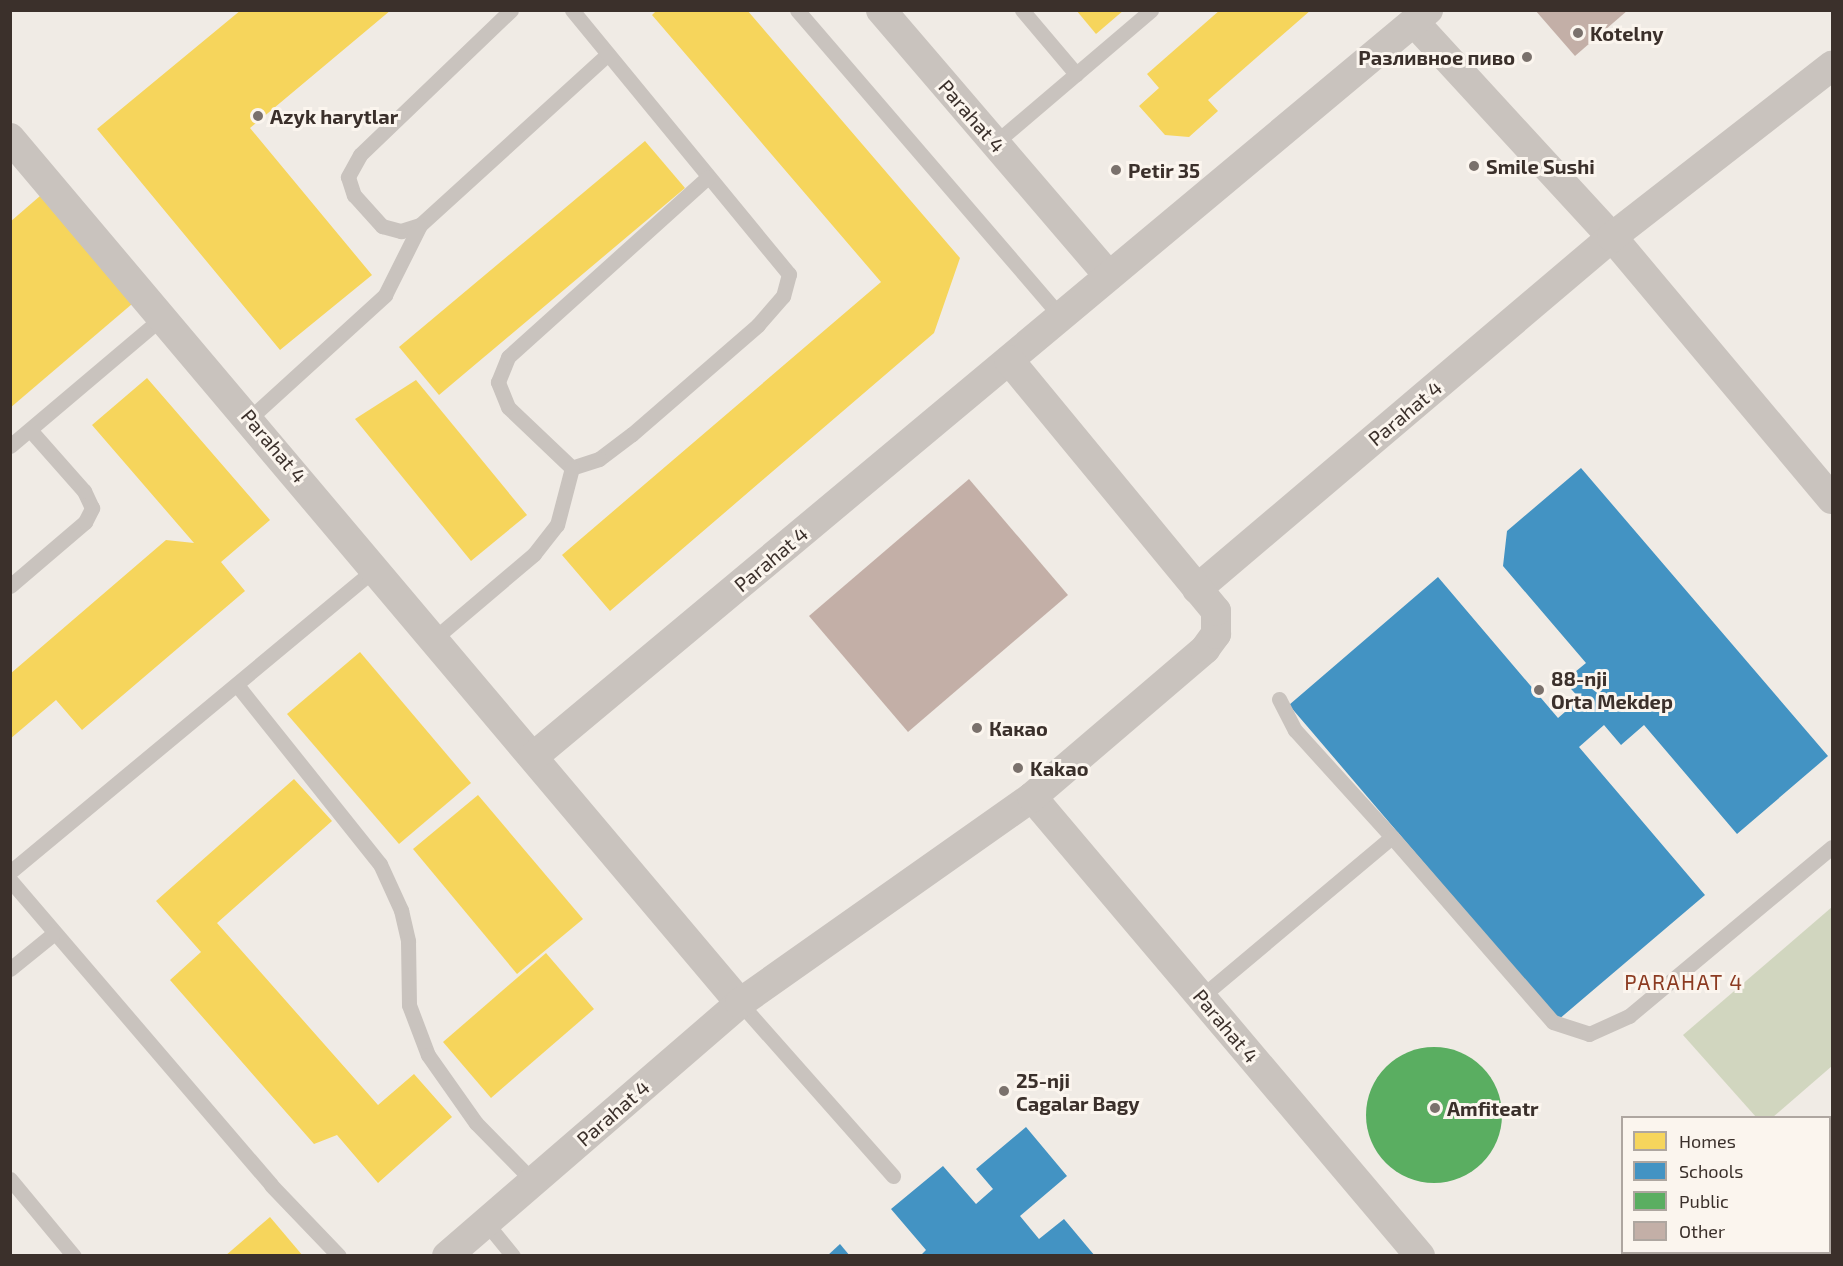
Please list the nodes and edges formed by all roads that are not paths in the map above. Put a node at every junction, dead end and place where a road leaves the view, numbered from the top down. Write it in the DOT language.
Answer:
graph roads {
  1 [pos="511,10"];
  2 [pos="572,10"];
  3 [pos="797,10"];
  4 [pos="881,10"];
  5 [pos="1022,10"];
  6 [pos="1151,10"];
  7 [pos="1421,16"];
  8 [pos="608,54"];
  9 [pos="1833,66"];
  10 [pos="1076,74"];
  11 [pos="10,138"];
  12 [pos="995,143"];
  13 [pos="708,177"];
  14 [pos="420,225"];
  15 [pos="1612,237"];
  16 [pos="1109,276"];
  17 [pos="164,316"];
  18 [pos="1060,317"];
  19 [pos="1009,360"];
  20 [pos="250,418"];
  21 [pos="30,430"];
  22 [pos="10,446"];
  23 [pos="572,468"];
  24 [pos="1833,499"];
  25 [pos="377,567"];
  26 [pos="10,586"];
  27 [pos="1197,589"];
  28 [pos="435,638"];
  29 [pos="237,685"];
  30 [pos="1279,699"];
  31 [pos="533,758"];
  32 [pos="1032,796"];
  33 [pos="1392,837"];
  34 [pos="1833,847"];
  35 [pos="10,872"];
  36 [pos="10,880"];
  37 [pos="53,934"];
  38 [pos="10,969"];
  39 [pos="1202,997"];
  40 [pos="740,1003"];
  41 [pos="893,1176"];
  42 [pos="10,1179"];
  43 [pos="534,1182"];
  44 [pos="487,1224"];
  45 [pos="74,1256"];
  46 [pos="339,1256"];
  47 [pos="447,1256"];
  48 [pos="513,1256"];
  49 [pos="1420,1256"];
  1 -- 14 [label="lane"];
  2 -- 8 [label="lane"];
  3 -- 18 [label="lane"];
  4 -- 12 [label="street, Parahat 4"];
  5 -- 10 [label="lane"];
  6 -- 10 [label="lane"];
  7 -- 15 [label="street, Parahat 4"];
  7 -- 16 [label="street, Parahat 4"];
  8 -- 13 [label="lane"];
  8 -- 14 [label="lane"];
  9 -- 15 [label="street, Parahat 4"];
  10 -- 12 [label="lane"];
  11 -- 17 [label="street, Parahat 4"];
  12 -- 16 [label="street, Parahat 4"];
  13 -- 23 [label="lane"];
  13 -- 23 [label="lane"];
  14 -- 20 [label="lane"];
  15 -- 24 [label="street, Parahat 4"];
  15 -- 27 [label="street, Parahat 4"];
  16 -- 18 [label="street, Parahat 4"];
  17 -- 20 [label="street, Parahat 4"];
  17 -- 21 [label="lane"];
  18 -- 19 [label="street, Parahat 4"];
  19 -- 27 [label="street, Parahat 4"];
  19 -- 31 [label="street, Parahat 4"];
  20 -- 25 [label="street, Parahat 4"];
  21 -- 22 [label="lane"];
  21 -- 26 [label="lane"];
  23 -- 28 [label="lane"];
  25 -- 28 [label="street, Parahat 4"];
  25 -- 29 [label="lane"];
  27 -- 32 [label="street, Parahat 4"];
  28 -- 31 [label="street, Parahat 4"];
  29 -- 35 [label="lane"];
  29 -- 43 [label="lane"];
  30 -- 33 [label="lane"];
  31 -- 40 [label="street, Parahat 4"];
  32 -- 39 [label="street, Parahat 4"];
  32 -- 40 [label="street, Parahat 4"];
  33 -- 34 [label="lane"];
  33 -- 39 [label="lane"];
  36 -- 37 [label="lane"];
  37 -- 38 [label="lane"];
  37 -- 46 [label="lane"];
  39 -- 49 [label="street, Parahat 4"];
  40 -- 41 [label="lane"];
  40 -- 43 [label="street, Parahat 4"];
  42 -- 45 [label="lane"];
  43 -- 44 [label="street, Parahat 4"];
  44 -- 47 [label="street, Parahat 4"];
  44 -- 48 [label="lane"];
}
